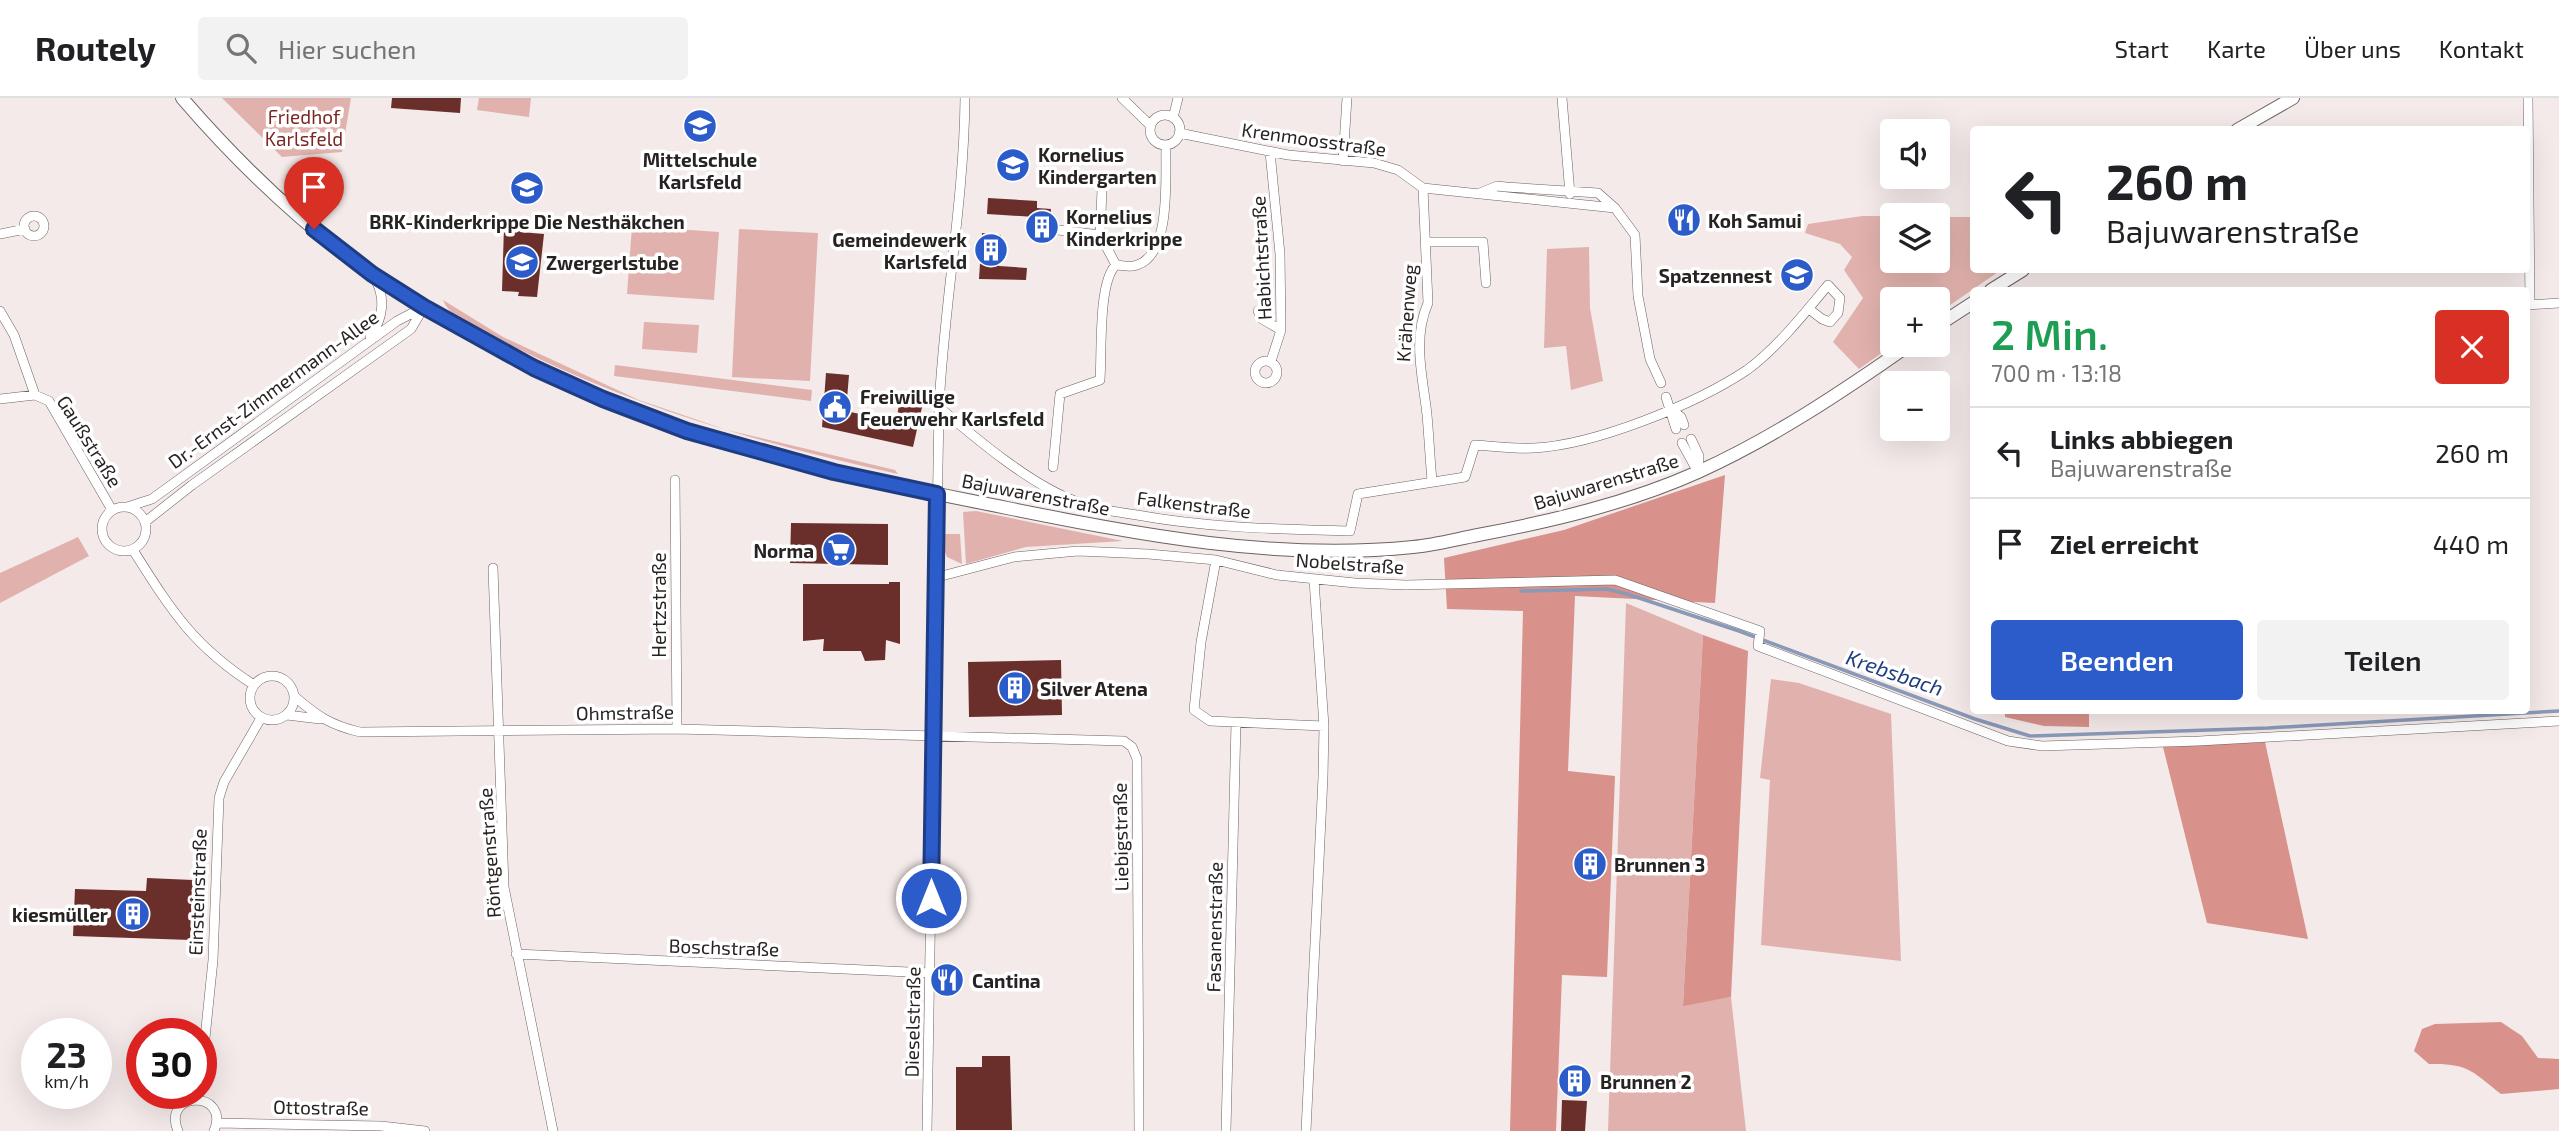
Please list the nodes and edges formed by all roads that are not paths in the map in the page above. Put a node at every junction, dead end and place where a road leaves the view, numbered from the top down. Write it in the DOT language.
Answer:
graph roads {
  1 [pos="182,98"];
  2 [pos="965,98"];
  3 [pos="1122,98"];
  4 [pos="1178,98"];
  5 [pos="1347,98"];
  6 [pos="1562,98"];
  7 [pos="2293,98"];
  8 [pos="2528,98"];
  9 [pos="1173,118"];
  10 [pos="1151,126"];
  11 [pos="2244,126"];
  12 [pos="2528,126"];
  13 [pos="1179,133"];
  14 [pos="1166,145"];
  15 [pos="1270,152"];
  16 [pos="1343,161"];
  17 [pos="1423,188"];
  18 [pos="1102,190"];
  19 [pos="1570,191"];
  20 [pos="1480,193"];
  21 [pos="1570,203"];
  22 [pos="1615,208"];
  23 [pos="25,229"];
  24 [pos="1058,230"];
  25 [pos="0,234"];
  26 [pos="1100,234"];
  27 [pos="1426,242"];
  28 [pos="1116,265"];
  29 [pos="2018,273"];
  30 [pos="372,274"];
  31 [pos="1486,283"];
  32 [pos="1996,287"];
  33 [pos="2559,303"];
  34 [pos="1970,305"];
  35 [pos="2530,305"];
  36 [pos="424,307"];
  37 [pos="1809,309"];
  38 [pos="0,311"];
  39 [pos="1258,311"];
  40 [pos="1950,318"];
  41 [pos="1281,330"];
  42 [pos="366,342"];
  43 [pos="1891,357"];
  44 [pos="1271,361"];
  45 [pos="1661,383"];
  46 [pos="34,395"];
  47 [pos="1667,397"];
  48 [pos="0,399"];
  49 [pos="939,407"];
  50 [pos="1672,410"];
  51 [pos="1680,427"];
  52 [pos="1686,441"];
  53 [pos="1698,472"];
  54 [pos="1050,477"];
  55 [pos="675,481"];
  56 [pos="1432,481"];
  57 [pos="937,494"];
  58 [pos="127,507"];
  59 [pos="112,510"];
  60 [pos="145,523"];
  61 [pos="134,550"];
  62 [pos="1216,560"];
  63 [pos="493,568"];
  64 [pos="934,578"];
  65 [pos="1314,580"];
  66 [pos="254,685"];
  67 [pos="294,696"];
  68 [pos="287,715"];
  69 [pos="261,718"];
  70 [pos="321,719"];
  71 [pos="2559,720"];
  72 [pos="1236,723"];
  73 [pos="1324,726"];
  74 [pos="677,729"];
  75 [pos="499,732"];
  76 [pos="932,736"];
  77 [pos="516,954"];
  78 [pos="931,973"];
  79 [pos="207,1018"];
  80 [pos="178,1109"];
  81 [pos="214,1109"];
  82 [pos="216,1127"];
  83 [pos="178,1131"];
  84 [pos="425,1131"];
  85 [pos="553,1131"];
  86 [pos="927,1131"];
  87 [pos="1139,1131"];
  88 [pos="1226,1131"];
  89 [pos="1306,1131"];
  1 -- 30 [label="main road, Bajuwarenstraße"];
  2 -- 49 [label="street"];
  3 -- 10 [label="street"];
  4 -- 9 [label="street"];
  5 -- 16 [label="street"];
  6 -- 19 [label="street"];
  7 -- 11 [label="main road"];
  8 -- 12 [label="street"];
  9 -- 10 [label="street"];
  9 -- 13 [label="street"];
  10 -- 14 [label="street"];
  13 -- 14 [label="street"];
  13 -- 15 [label="street, Krenmoosstraße"];
  14 -- 28 [label="street"];
  15 -- 16 [label="street, Krenmoosstraße"];
  15 -- 41 [label="street, Habichtstraße"];
  16 -- 17 [label="street, Krenmoosstraße"];
  17 -- 20 [label="street, Krenmoosstraße"];
  17 -- 27 [label="street, Krähenweg"];
  18 -- 26 [label="street"];
  19 -- 20 [label="street, Krenmoosstraße"];
  19 -- 21 [label="street"];
  19 -- 22 [label="street, Krenmoosstraße"];
  20 -- 21 [label="street, Krenmoosstraße"];
  21 -- 22 [label="street, Krenmoosstraße"];
  22 -- 45 [label="street, Krenmoosstraße"];
  23 -- 25 [label="street"];
  24 -- 26 [label="street"];
  26 -- 28 [label="street"];
  27 -- 31 [label="street"];
  27 -- 56 [label="street, Krähenweg"];
  28 -- 54 [label="street"];
  29 -- 32 [label="main road"];
  30 -- 36 [label="main road, Bajuwarenstraße"];
  30 -- 42 [label="street"];
  33 -- 35 [label="street"];
  34 -- 40 [label="main road"];
  36 -- 42 [label="street, Dr.-Ernst-Zimmermann-Allee"];
  36 -- 57 [label="main road, Bajuwarenstraße"];
  36 -- 60 [label="street, Dr.-Ernst-Zimmermann-Allee"];
  37 -- 50 [label="street"];
  38 -- 46 [label="street, Gaußstraße"];
  39 -- 41 [label="street"];
  41 -- 44 [label="street, Habichtstraße"];
  42 -- 58 [label="street, Dr.-Ernst-Zimmermann-Allee"];
  43 -- 53 [label="main road, Bajuwarenstraße"];
  46 -- 48 [label="street, Gaußstraße"];
  46 -- 59 [label="street, Gaußstraße"];
  47 -- 50 [label="street"];
  49 -- 54 [label="street, Falkenstraße"];
  49 -- 57 [label="street"];
  50 -- 51 [label="street"];
  50 -- 56 [label="street"];
  52 -- 53 [label="street"];
  53 -- 57 [label="main road, Bajuwarenstraße"];
  54 -- 56 [label="street, Falkenstraße"];
  55 -- 74 [label="street, Hertzstraße"];
  57 -- 64 [label="street, Dieselstraße"];
  58 -- 59 [label="street"];
  58 -- 60 [label="street"];
  59 -- 61 [label="street"];
  60 -- 61 [label="street"];
  61 -- 66 [label="street"];
  62 -- 64 [label="street, Nobelstraße"];
  62 -- 65 [label="street, Nobelstraße"];
  62 -- 72 [label="street"];
  63 -- 75 [label="street, Röntgenstraße"];
  64 -- 76 [label="street, Dieselstraße"];
  65 -- 71 [label="street, Nobelstraße"];
  65 -- 73 [label="street"];
  66 -- 67 [label="street"];
  66 -- 69 [label="street"];
  67 -- 68 [label="street"];
  67 -- 70 [label="street"];
  68 -- 69 [label="street"];
  68 -- 70 [label="street"];
  69 -- 79 [label="street, Einsteinstraße"];
  70 -- 75 [label="street, Ohmstraße"];
  72 -- 73 [label="street"];
  72 -- 88 [label="street, Fasanenstraße"];
  73 -- 89 [label="street"];
  74 -- 75 [label="street, Ohmstraße"];
  74 -- 76 [label="street, Ohmstraße"];
  75 -- 77 [label="street, Röntgenstraße"];
  76 -- 78 [label="street, Dieselstraße"];
  76 -- 87 [label="street, Liebigstraße"];
  77 -- 78 [label="street, Boschstraße"];
  77 -- 85 [label="street, Röntgenstraße"];
  78 -- 86 [label="street, Dieselstraße"];
  80 -- 83 [label="street"];
  81 -- 82 [label="street"];
  82 -- 84 [label="street, Ottostraße"];
}
